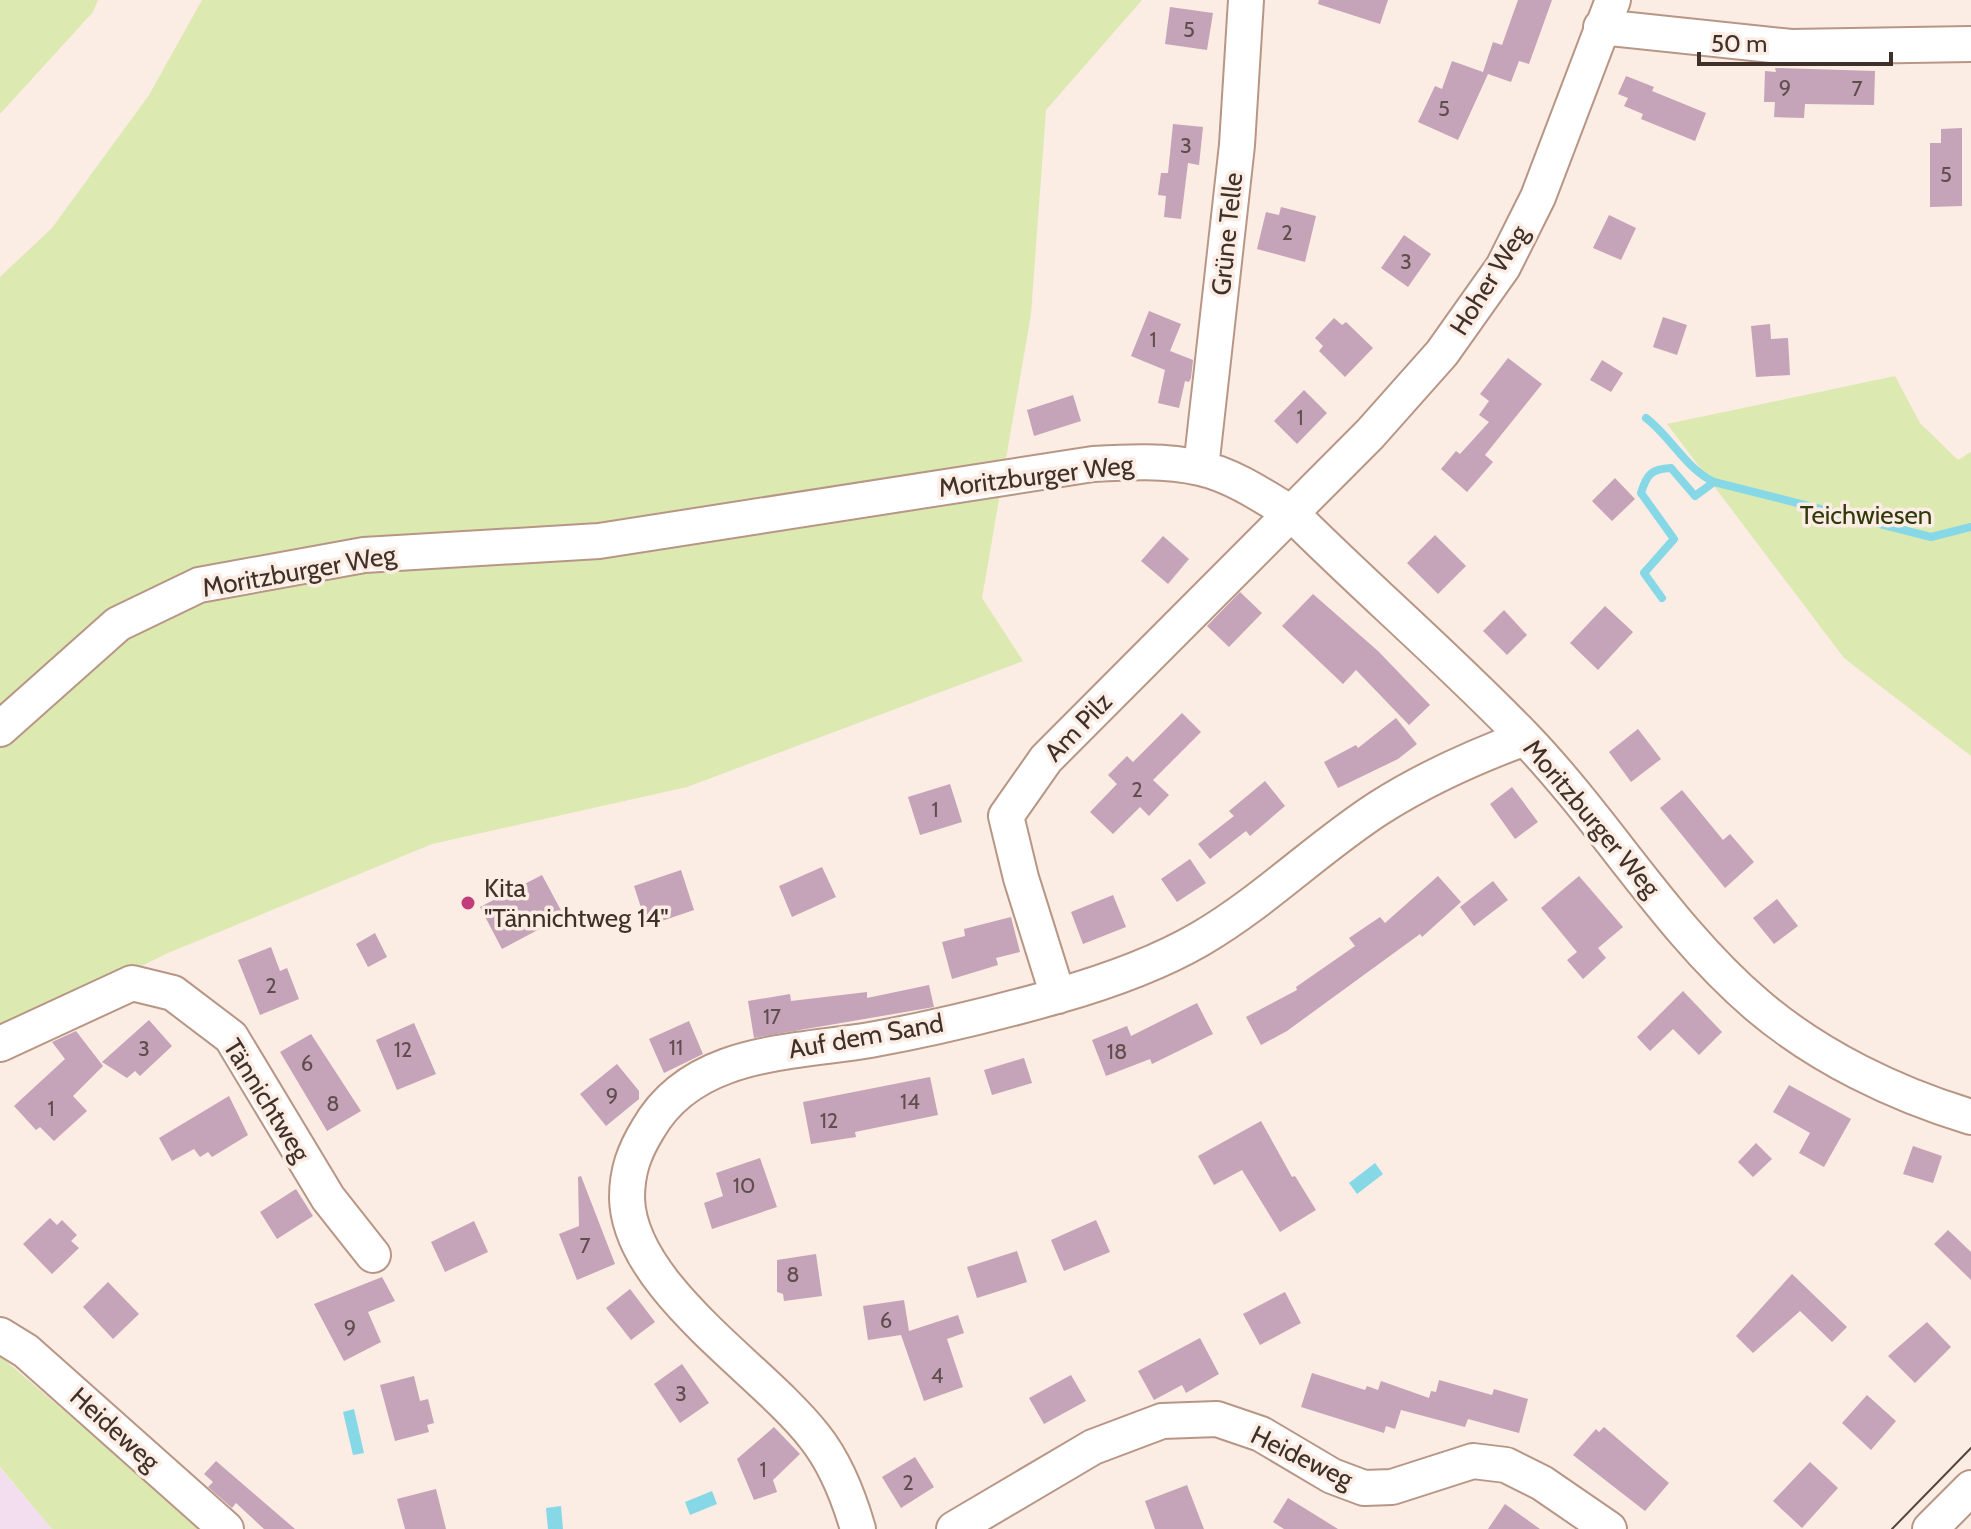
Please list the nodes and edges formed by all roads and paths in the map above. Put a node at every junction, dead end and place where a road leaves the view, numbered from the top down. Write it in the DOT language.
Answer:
graph roads {
  1 [pos="1246,0"];
  2 [pos="1607,13"];
  3 [pos="1971,44"];
  4 [pos="1201,468"];
  5 [pos="1291,513"];
  6 [pos="0,729"];
  7 [pos="1525,738"];
  8 [pos="1058,996"];
  9 [pos="0,1044"];
  10 [pos="1971,1117"];
  11 [pos="373,1255"];
  12 [pos="0,1335"];
  13 [pos="1971,1488"];
  14 [pos="226,1529"];
  15 [pos="858,1529"];
  16 [pos="954,1529"];
  17 [pos="1609,1529"];
  18 [pos="1930,1529"];
  1 -- 4 [label="street, Grüne Telle"];
  2 -- 3 [label="street"];
  2 -- 5 [label="street, Hoher Weg"];
  4 -- 5 [label="street, Moritzburger Weg"];
  4 -- 6 [label="street, Moritzburger Weg"];
  5 -- 7 [label="street, Moritzburger Weg"];
  5 -- 8 [label="street, Am Pilz"];
  7 -- 8 [label="street, Auf dem Sand"];
  7 -- 10 [label="street, Moritzburger Weg"];
  8 -- 15 [label="street, Auf dem Sand"];
  9 -- 11 [label="street, Tännichtweg"];
  12 -- 14 [label="street, Heideweg"];
  13 -- 18 [label="street"];
  16 -- 17 [label="street, Heideweg"];
}
